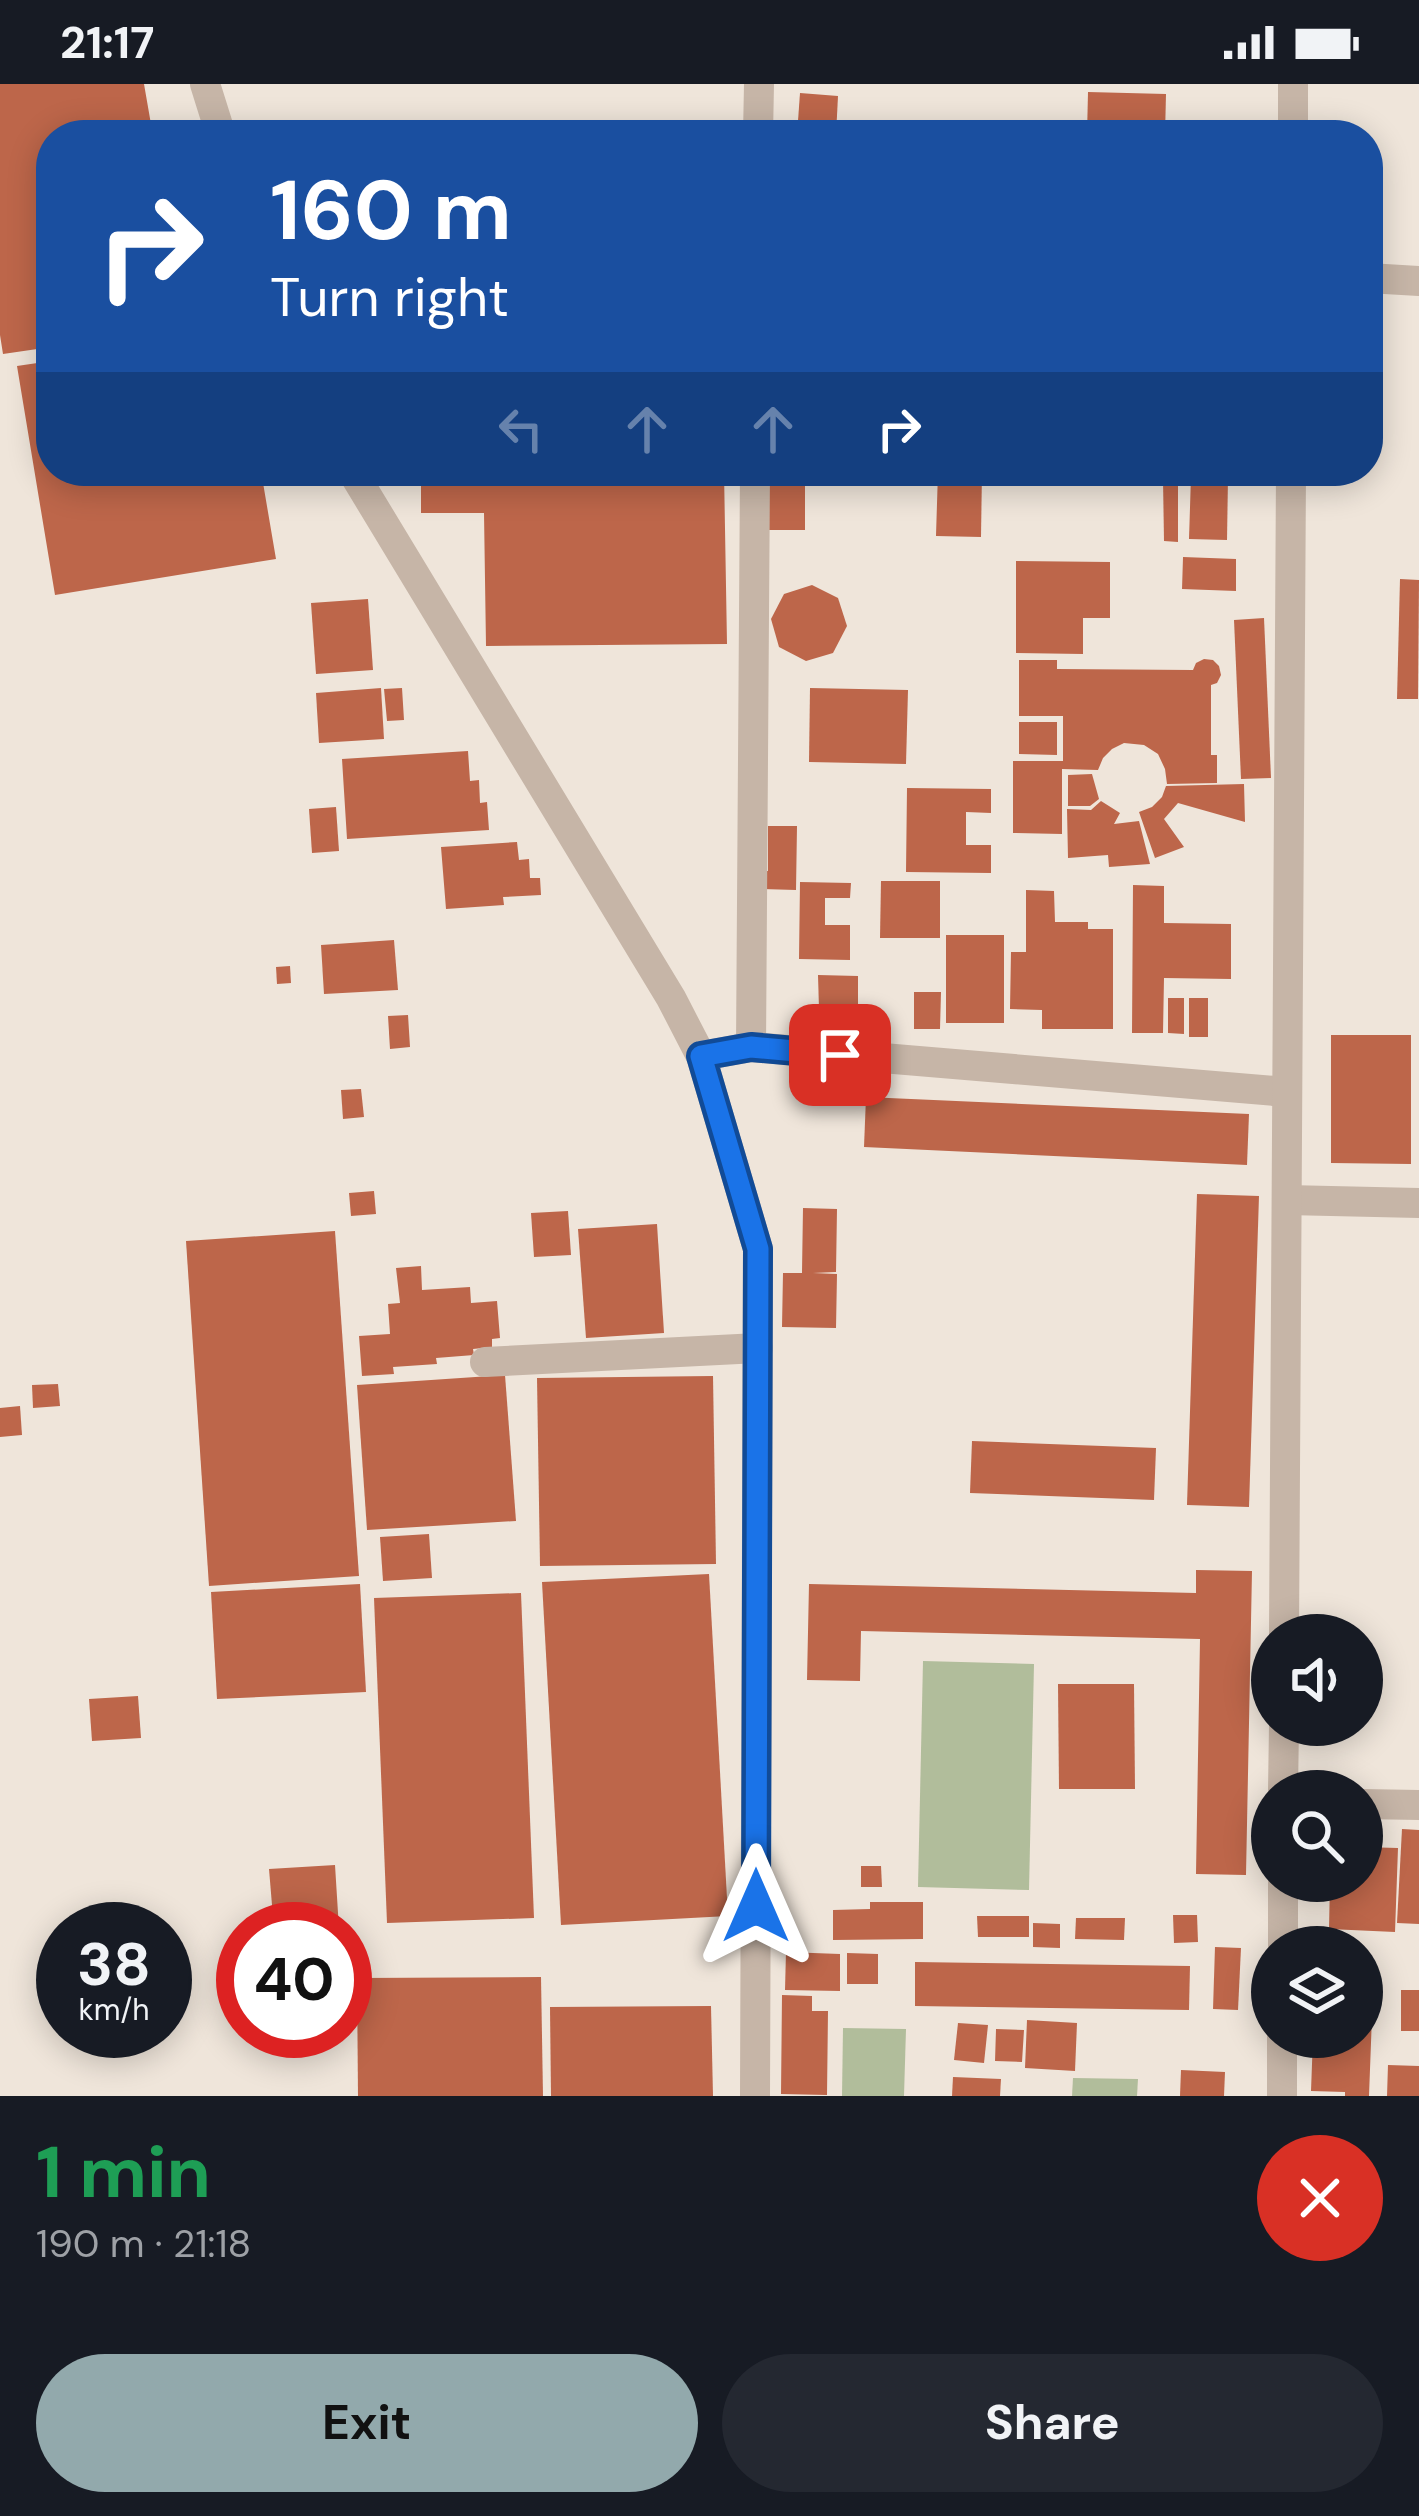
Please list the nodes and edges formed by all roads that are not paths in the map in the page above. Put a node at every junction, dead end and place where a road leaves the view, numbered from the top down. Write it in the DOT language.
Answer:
graph roads {
  1 [pos="206,84"];
  2 [pos="759,84"];
  3 [pos="1294,84"];
  4 [pos="217,120"];
  5 [pos="758,120"];
  6 [pos="1293,120"];
  7 [pos="1383,279"];
  8 [pos="1419,280"];
  9 [pos="361,486"];
  10 [pos="755,486"];
  11 [pos="1291,486"];
  12 [pos="751,1047"];
  13 [pos="701,1056"];
  14 [pos="1287,1092"];
  15 [pos="1287,1200"];
  16 [pos="1419,1203"];
  17 [pos="758,1348"];
  18 [pos="484,1362"];
  19 [pos="1284,1614"];
  20 [pos="1383,1804"];
  21 [pos="1419,1805"];
  22 [pos="1282,2058"];
  23 [pos="755,2096"];
  24 [pos="1282,2096"];
  1 -- 4 [label="street"];
  2 -- 5 [label="street"];
  3 -- 6 [label="street"];
  7 -- 8 [label="street"];
  9 -- 13 [label="street"];
  10 -- 12 [label="street"];
  11 -- 14 [label="street"];
  12 -- 13 [label="street"];
  12 -- 14 [label="street"];
  13 -- 17 [label="street"];
  14 -- 15 [label="street"];
  15 -- 16 [label="street"];
  15 -- 19 [label="street"];
  17 -- 18 [label="street"];
  17 -- 23 [label="street"];
  20 -- 21 [label="street"];
  22 -- 24 [label="street"];
}
